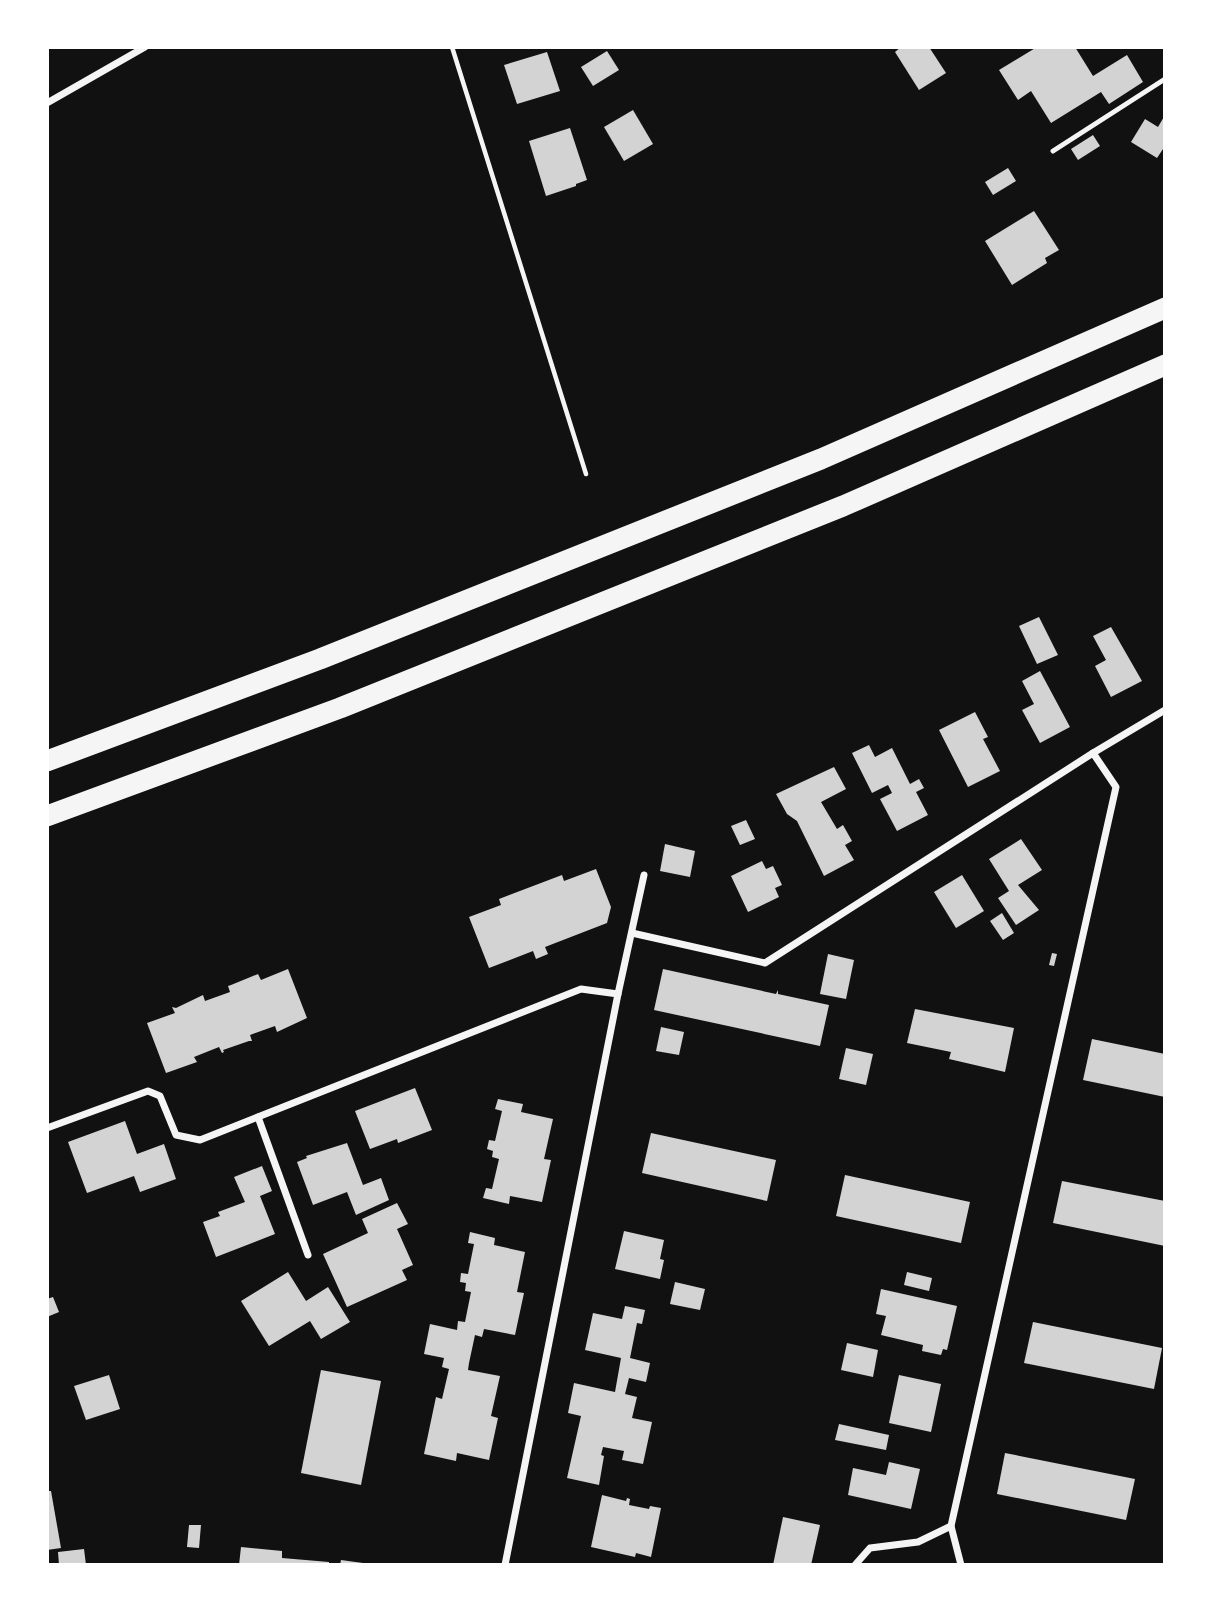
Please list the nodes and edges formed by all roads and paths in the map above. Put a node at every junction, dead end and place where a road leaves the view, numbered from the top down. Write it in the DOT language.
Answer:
graph roads {
  1 [pos="145,47"];
  2 [pos="452,47"];
  3 [pos="1165,79"];
  4 [pos="47,103"];
  5 [pos="1053,151"];
  6 [pos="1165,308"];
  7 [pos="1165,365"];
  8 [pos="586,474"];
  9 [pos="1165,710"];
  10 [pos="1093,752"];
  11 [pos="47,761"];
  12 [pos="47,816"];
  13 [pos="644,875"];
  14 [pos="632,933"];
  15 [pos="618,994"];
  16 [pos="258,1117"];
  17 [pos="47,1128"];
  18 [pos="308,1255"];
  19 [pos="951,1526"];
  20 [pos="505,1565"];
  21 [pos="855,1565"];
  22 [pos="961,1565"];
  1 -- 4 [label="street"];
  2 -- 8 [label="path"];
  3 -- 5 [label="lane"];
  6 -- 11 [label="highway"];
  7 -- 12 [label="highway"];
  9 -- 10 [label="street"];
  10 -- 14 [label="street"];
  10 -- 19 [label="street"];
  13 -- 14 [label="street"];
  14 -- 15 [label="street"];
  15 -- 16 [label="street"];
  15 -- 20 [label="street"];
  16 -- 17 [label="street"];
  16 -- 18 [label="street"];
  19 -- 21 [label="street"];
  19 -- 22 [label="street"];
}
